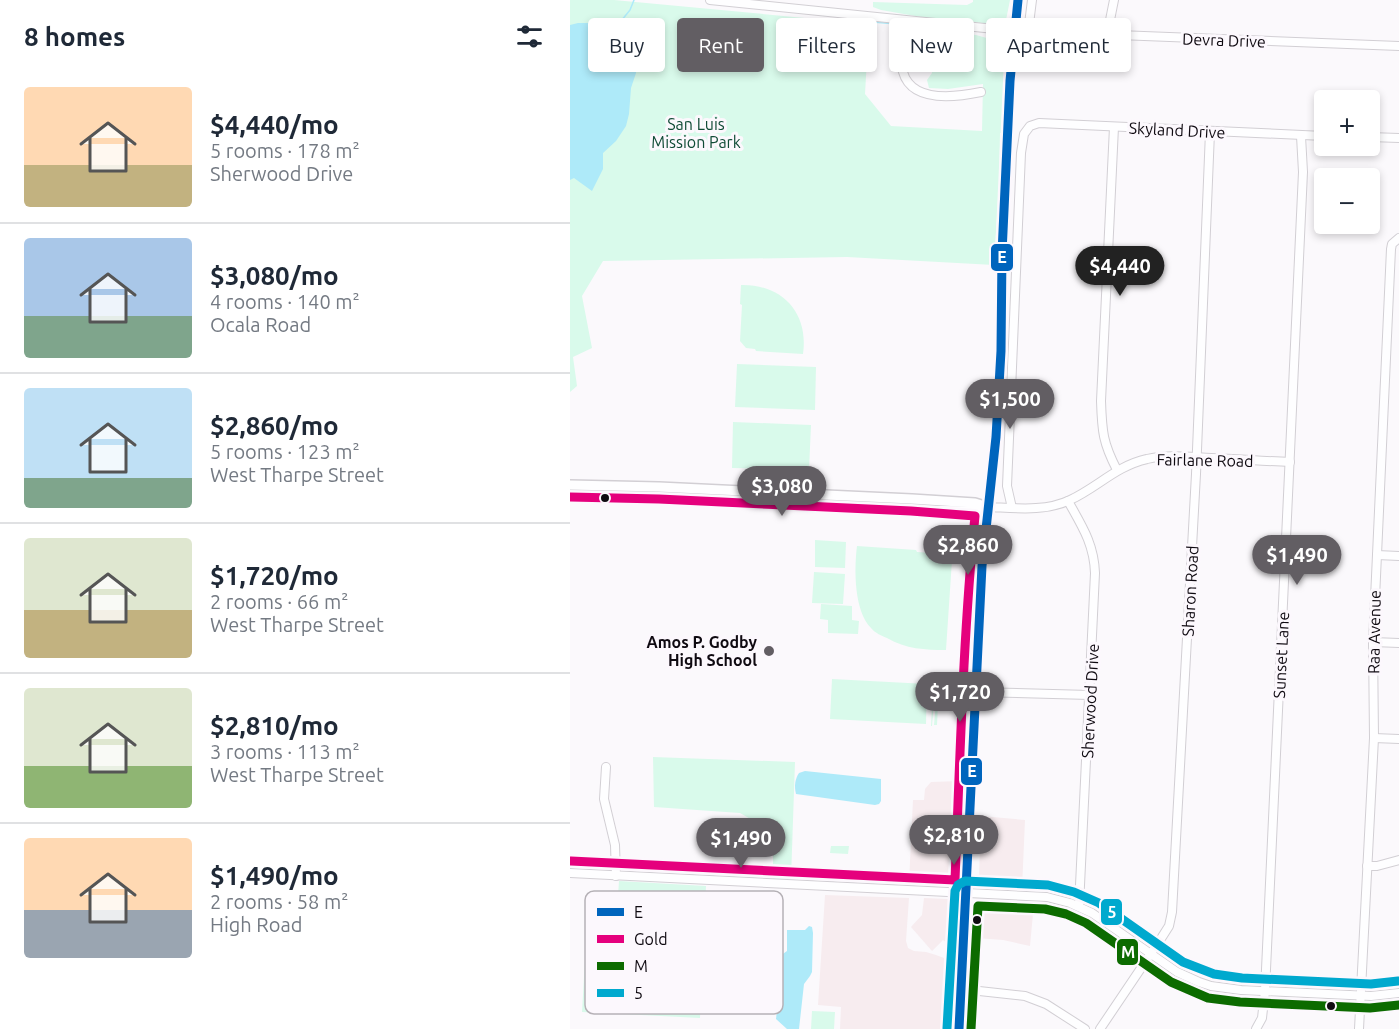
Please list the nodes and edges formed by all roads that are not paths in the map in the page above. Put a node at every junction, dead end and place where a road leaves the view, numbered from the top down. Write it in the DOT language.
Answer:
graph roads {
  1 [pos="710,0"];
  2 [pos="1018,0"];
  3 [pos="1032,0"];
  4 [pos="1114,0"];
  5 [pos="889,18"];
  6 [pos="1016,18"];
  7 [pos="1030,18"];
  8 [pos="1110,18"];
  9 [pos="1131,36"];
  10 [pos="1399,46"];
  11 [pos="904,72"];
  12 [pos="1012,72"];
  13 [pos="981,92"];
  14 [pos="1114,127"];
  15 [pos="1210,132"];
  16 [pos="1301,136"];
  17 [pos="1314,136"];
  18 [pos="1380,137"];
  19 [pos="1399,138"];
  20 [pos="1399,238"];
  21 [pos="1196,457"];
  22 [pos="1290,462"];
  23 [pos="1117,470"];
  24 [pos="573,485"];
  25 [pos="659,487"];
  26 [pos="673,488"];
  27 [pos="570,496"];
  28 [pos="867,497"];
  29 [pos="658,498"];
  30 [pos="673,498"];
  31 [pos="1068,501"];
  32 [pos="988,507"];
  33 [pos="866,508"];
  34 [pos="1012,508"];
  35 [pos="1377,555"];
  36 [pos="1399,556"];
  37 [pos="1373,642"];
  38 [pos="1399,643"];
  39 [pos="975,692"];
  40 [pos="1090,695"];
  41 [pos="1374,738"];
  42 [pos="1399,739"];
  43 [pos="606,767"];
  44 [pos="1399,860"];
  45 [pos="1367,866"];
  46 [pos="570,873"];
  47 [pos="616,876"];
  48 [pos="967,893"];
  49 [pos="1078,906"];
  50 [pos="1151,954"];
  51 [pos="961,989"];
  52 [pos="1265,991"];
  53 [pos="1399,993"];
  54 [pos="1360,996"];
  55 [pos="959,1029"];
  56 [pos="1085,1029"];
  57 [pos="1100,1029"];
  58 [pos="1256,1029"];
  59 [pos="1359,1029"];
  1 -- 5 [label="street, Devra Drive"];
  2 -- 6 [label="main road"];
  3 -- 7 [label="street"];
  4 -- 8 [label="street"];
  9 -- 10 [label="street, Devra Drive"];
  11 -- 13 [label="street"];
  12 -- 32 [label="main road"];
  14 -- 15 [label="street, Skyland Drive"];
  14 -- 23 [label="street"];
  14 -- 34 [label="street, Skyland Drive"];
  15 -- 16 [label="street, Skyland Drive"];
  15 -- 21 [label="street, Sharon Road"];
  16 -- 17 [label="street, Skyland Drive"];
  16 -- 22 [label="street, Sunset Lane"];
  18 -- 19 [label="street"];
  20 -- 35 [label="street, Raa Avenue"];
  21 -- 22 [label="street, Fairlane Road"];
  21 -- 23 [label="street, Fairlane Road"];
  21 -- 50 [label="street, Sharon Road"];
  22 -- 52 [label="street, Sunset Lane"];
  23 -- 31 [label="street, Fairlane Road"];
  24 -- 25 [label="main road"];
  24 -- 27 [label="main road"];
  25 -- 26 [label="main road"];
  25 -- 29 [label="main road"];
  26 -- 28 [label="main road"];
  26 -- 30 [label="main road"];
  27 -- 29 [label="main road"];
  28 -- 32 [label="main road"];
  28 -- 33 [label="main road"];
  29 -- 30 [label="main road"];
  30 -- 33 [label="main road"];
  31 -- 34 [label="street, Fairlane Road"];
  31 -- 40 [label="street, Sherwood Drive"];
  32 -- 33 [label="main road"];
  32 -- 34 [label="street, Fairlane Road"];
  32 -- 39 [label="main road"];
  35 -- 36 [label="street"];
  35 -- 37 [label="street, Raa Avenue"];
  37 -- 38 [label="street"];
  37 -- 41 [label="street, Raa Avenue"];
  39 -- 40 [label="street"];
  39 -- 48 [label="main road"];
  40 -- 49 [label="street, Sherwood Drive"];
  41 -- 42 [label="street"];
  41 -- 45 [label="street, Raa Avenue"];
  43 -- 47 [label="street"];
  44 -- 45 [label="street"];
  45 -- 54 [label="street, Raa Avenue"];
  46 -- 47 [label="street"];
  47 -- 48 [label="street"];
  48 -- 49 [label="street"];
  48 -- 51 [label="main road"];
  49 -- 50 [label="street"];
  50 -- 52 [label="street"];
  50 -- 57 [label="street, Sharon Road"];
  51 -- 55 [label="main road"];
  51 -- 56 [label="street"];
  52 -- 54 [label="street"];
  52 -- 58 [label="street, Sunset Lane"];
  53 -- 54 [label="street"];
  54 -- 59 [label="street, Raa Avenue"];
}
